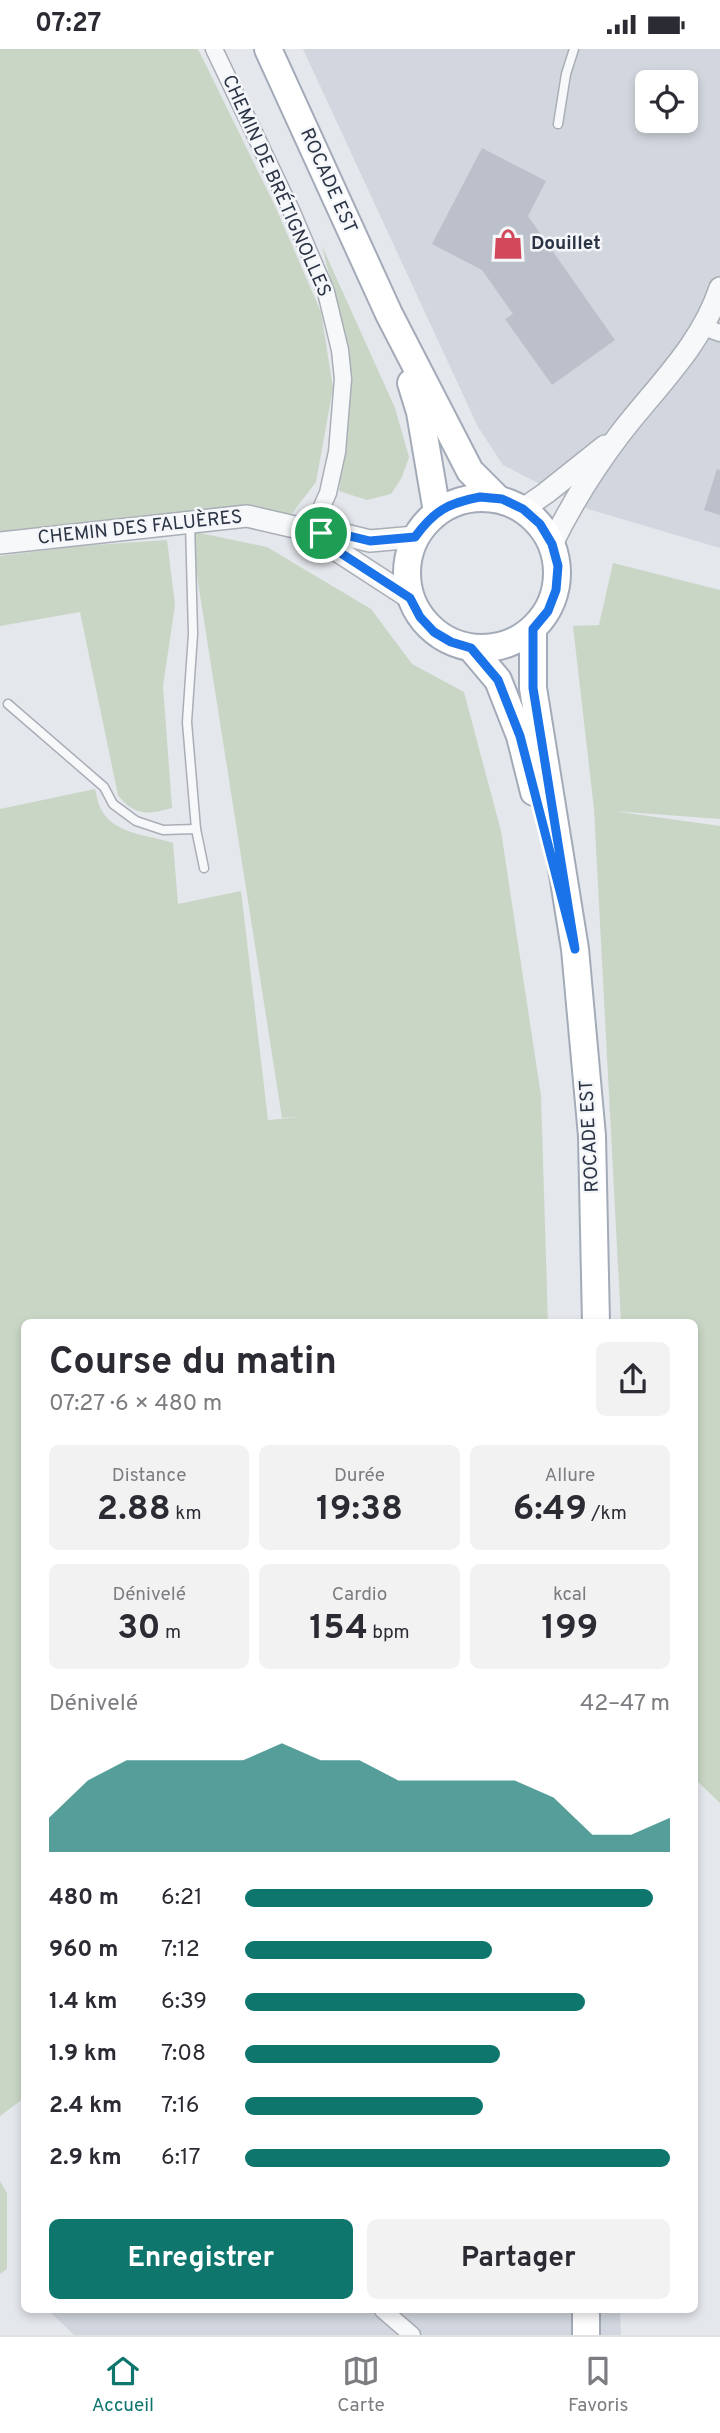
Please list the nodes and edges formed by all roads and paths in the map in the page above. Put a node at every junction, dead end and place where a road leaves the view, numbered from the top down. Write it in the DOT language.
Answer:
graph roads {
  1 [pos="214,49"];
  2 [pos="268,49"];
  3 [pos="574,49"];
  4 [pos="558,124"];
  5 [pos="720,288"];
  6 [pos="389,314"];
  7 [pos="711,330"];
  8 [pos="620,434"];
  9 [pos="510,504"];
  10 [pos="437,512"];
  11 [pos="190,523"];
  12 [pos="316,531"];
  13 [pos="415,537"];
  14 [pos="0,543"];
  15 [pos="552,544"];
  16 [pos="410,598"];
  17 [pos="533,629"];
  18 [pos="471,648"];
  19 [pos="8,704"];
  20 [pos="196,829"];
  21 [pos="204,867"];
  22 [pos="575,949"];
  23 [pos="596,1319"];
  24 [pos="386,2313"];
  25 [pos="586,2313"];
  26 [pos="412,2335"];
  27 [pos="586,2335"];
  1 -- 12 [label="street, CHEMIN DE BRÉTIGNOLLES"];
  2 -- 6 [label="main road, ROCADE EST"];
  3 -- 4 [label="lane"];
  5 -- 7 [label="street"];
  6 -- 9 [label="main road, ROCADE EST"];
  6 -- 10 [label="main road, ROCADE EST"];
  7 -- 8 [label="street"];
  8 -- 9 [label="street"];
  8 -- 15 [label="street"];
  9 -- 10 [label="main road"];
  9 -- 15 [label="main road"];
  10 -- 13 [label="main road"];
  11 -- 12 [label="street, CHEMIN DES FALUÈRES"];
  11 -- 14 [label="street, CHEMIN DES FALUÈRES"];
  11 -- 20 [label="lane"];
  12 -- 13 [label="street, CHEMIN DES FALUÈRES"];
  12 -- 16 [label="street"];
  13 -- 16 [label="main road"];
  15 -- 17 [label="main road"];
  16 -- 18 [label="main road"];
  17 -- 18 [label="main road"];
  17 -- 22 [label="main road, ROCADE EST"];
  18 -- 22 [label="main road, ROCADE EST"];
  19 -- 20 [label="lane"];
  20 -- 21 [label="lane"];
  22 -- 23 [label="main road, ROCADE EST"];
  24 -- 26 [label="street"];
  25 -- 27 [label="main road"];
}
